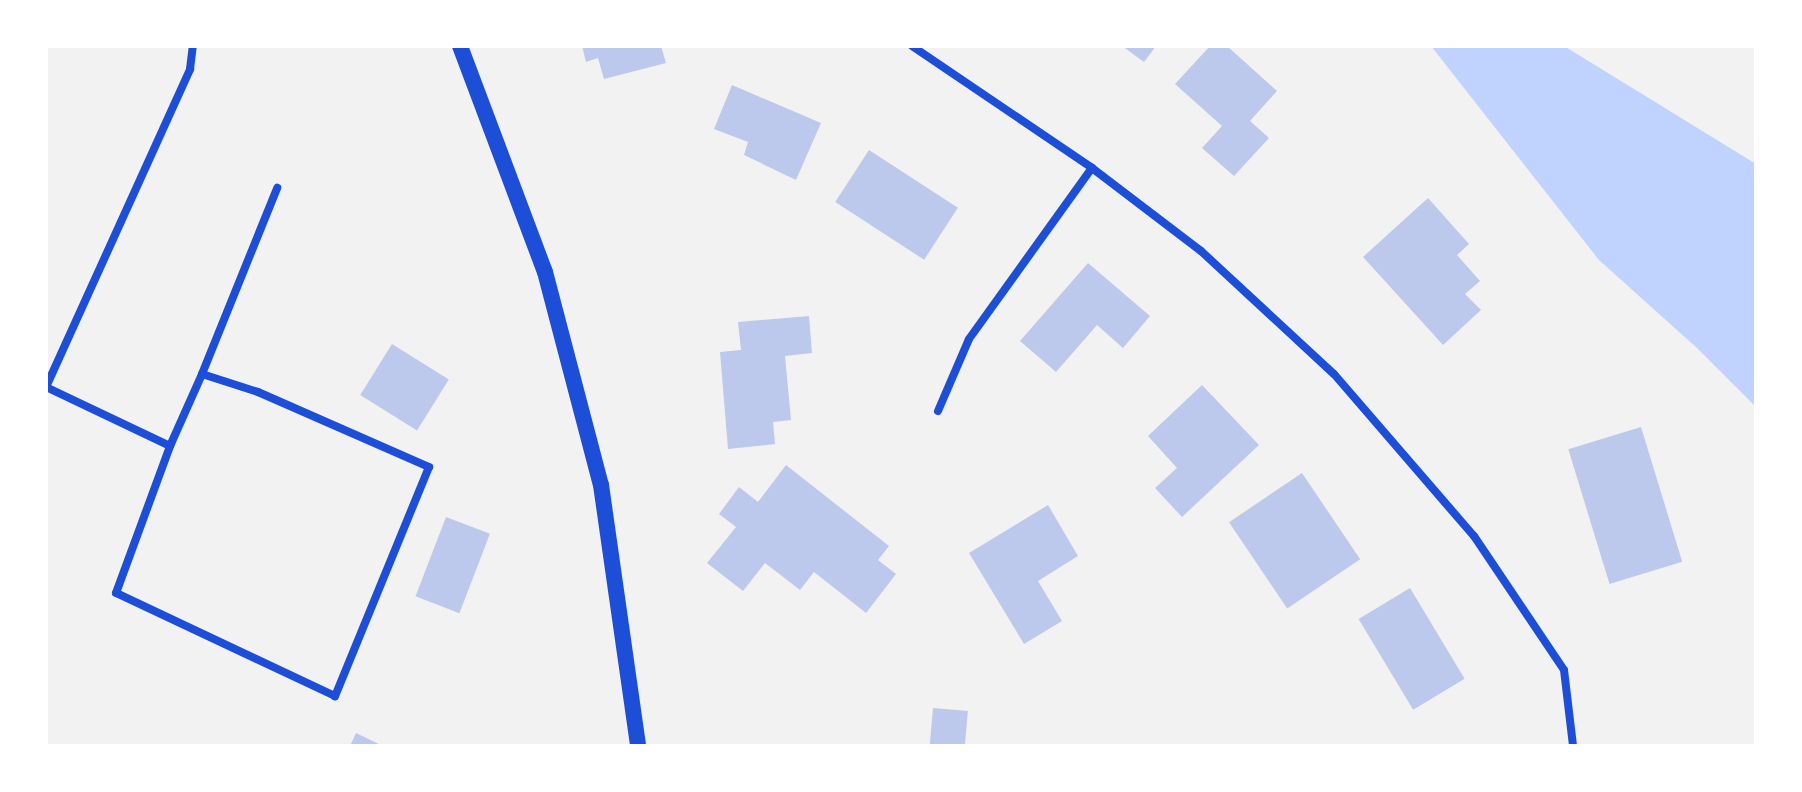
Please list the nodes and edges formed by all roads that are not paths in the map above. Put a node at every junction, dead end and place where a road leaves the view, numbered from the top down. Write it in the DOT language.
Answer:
graph roads {
  1 [pos="193,46"];
  2 [pos="460,46"];
  3 [pos="912,46"];
  4 [pos="1092,168"];
  5 [pos="277,188"];
  6 [pos="202,374"];
  7 [pos="46,387"];
  8 [pos="938,411"];
  9 [pos="170,446"];
  10 [pos="638,746"];
  11 [pos="1573,746"];
  1 -- 7 [label="street"];
  2 -- 10 [label="main road"];
  3 -- 4 [label="street"];
  4 -- 8 [label="street"];
  4 -- 11 [label="street"];
  5 -- 6 [label="street"];
  6 -- 9 [label="street"];
  6 -- 9 [label="street"];
  7 -- 9 [label="street"];
}
